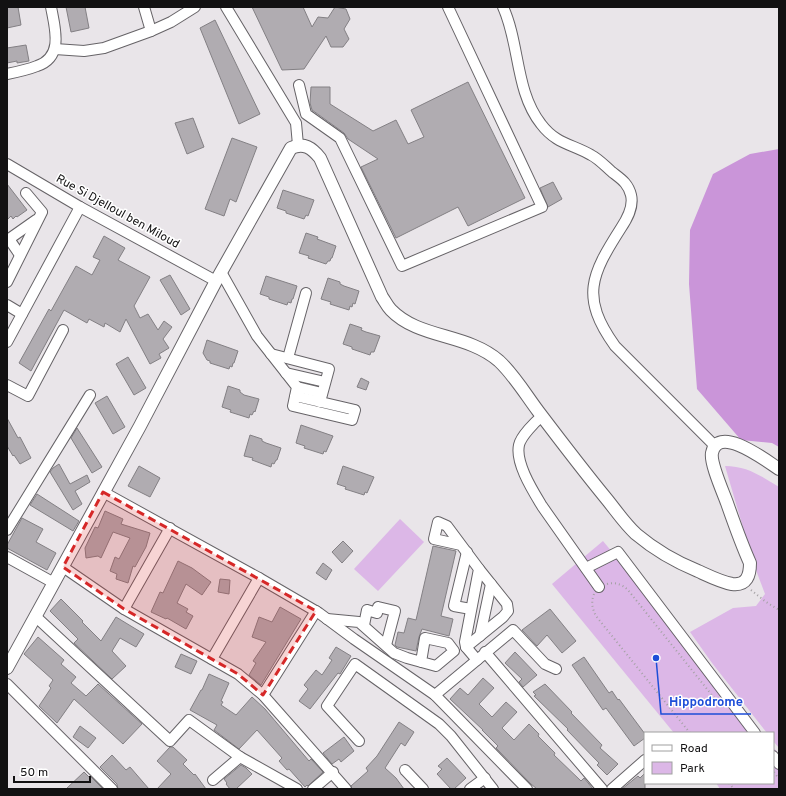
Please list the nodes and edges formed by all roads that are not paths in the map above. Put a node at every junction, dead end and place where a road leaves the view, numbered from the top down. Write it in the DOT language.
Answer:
graph roads {
  1 [pos="51,7"];
  2 [pos="144,7"];
  3 [pos="195,7"];
  4 [pos="226,7"];
  5 [pos="448,7"];
  6 [pos="503,7"];
  7 [pos="151,31"];
  8 [pos="55,49"];
  9 [pos="7,74"];
  10 [pos="299,84"];
  11 [pos="298,145"];
  12 [pos="7,164"];
  13 [pos="26,193"];
  14 [pos="80,207"];
  15 [pos="38,219"];
  16 [pos="20,254"];
  17 [pos="10,271"];
  18 [pos="219,276"];
  19 [pos="7,282"];
  20 [pos="306,293"];
  21 [pos="7,306"];
  22 [pos="22,314"];
  23 [pos="63,330"];
  24 [pos="7,342"];
  25 [pos="271,354"];
  26 [pos="288,358"];
  27 [pos="286,373"];
  28 [pos="325,382"];
  29 [pos="7,385"];
  30 [pos="296,391"];
  31 [pos="90,395"];
  32 [pos="321,397"];
  33 [pos="542,416"];
  34 [pos="716,446"];
  35 [pos="779,469"];
  36 [pos="103,492"];
  37 [pos="170,528"];
  38 [pos="7,530"];
  39 [pos="7,557"];
  40 [pos="63,567"];
  41 [pos="586,568"];
  42 [pos="479,569"];
  43 [pos="259,578"];
  44 [pos="54,583"];
  45 [pos="491,584"];
  46 [pos="600,587"];
  47 [pos="124,609"];
  48 [pos="471,609"];
  49 [pos="316,611"];
  50 [pos="35,616"];
  51 [pos="327,619"];
  52 [pos="364,625"];
  53 [pos="480,636"];
  54 [pos="386,645"];
  55 [pos="466,647"];
  56 [pos="485,652"];
  57 [pos="212,659"];
  58 [pos="477,660"];
  59 [pos="421,662"];
  60 [pos="7,668"];
  61 [pos="556,669"];
  62 [pos="7,684"];
  63 [pos="262,695"];
  64 [pos="435,695"];
  65 [pos="754,732"];
  66 [pos="359,741"];
  67 [pos="240,757"];
  68 [pos="644,761"];
  69 [pos="405,770"];
  70 [pos="333,772"];
  71 [pos="484,778"];
  72 [pos="213,780"];
  73 [pos="112,789"];
  74 [pos="296,789"];
  75 [pos="314,789"];
  76 [pos="346,789"];
  77 [pos="423,789"];
  78 [pos="470,789"];
  79 [pos="493,789"];
  80 [pos="527,789"];
  81 [pos="602,789"];
  82 [pos="612,789"];
  1 -- 8 [label="street"];
  2 -- 7 [label="street"];
  3 -- 7 [label="street"];
  4 -- 11 [label="street"];
  5 -- 10 [label="street"];
  6 -- 34 [label="street"];
  7 -- 8 [label="street"];
  8 -- 9 [label="street"];
  11 -- 18 [label="main road"];
  11 -- 33 [label="main road"];
  12 -- 14 [label="street, Rue Si Djelloul ben Miloud"];
  13 -- 15 [label="street"];
  14 -- 18 [label="street, Rue Si Djelloul ben Miloud"];
  14 -- 22 [label="street"];
  15 -- 16 [label="street"];
  15 -- 16 [label="street"];
  16 -- 17 [label="street"];
  17 -- 19 [label="street"];
  18 -- 25 [label="street"];
  18 -- 36 [label="main road"];
  20 -- 26 [label="street"];
  21 -- 22 [label="street"];
  22 -- 24 [label="street"];
  23 -- 29 [label="street"];
  25 -- 26 [label="street"];
  25 -- 27 [label="street"];
  26 -- 28 [label="street"];
  27 -- 28 [label="street"];
  27 -- 30 [label="street"];
  28 -- 32 [label="street"];
  30 -- 32 [label="street"];
  30 -- 32 [label="street"];
  31 -- 38 [label="street"];
  33 -- 34 [label="main road"];
  33 -- 41 [label="street"];
  34 -- 35 [label="main road"];
  36 -- 37 [label="street"];
  36 -- 40 [label="main road"];
  37 -- 43 [label="street"];
  37 -- 47 [label="street"];
  39 -- 44 [label="street"];
  40 -- 44 [label="main road"];
  40 -- 47 [label="street"];
  41 -- 46 [label="street"];
  41 -- 65 [label="street"];
  42 -- 45 [label="street"];
  42 -- 48 [label="street"];
  42 -- 48 [label="street"];
  43 -- 49 [label="street"];
  43 -- 57 [label="street"];
  44 -- 50 [label="main road"];
  45 -- 53 [label="street"];
  45 -- 53 [label="street"];
  47 -- 57 [label="street"];
  48 -- 55 [label="street"];
  49 -- 51 [label="street"];
  49 -- 63 [label="street"];
  50 -- 60 [label="main road"];
  50 -- 67 [label="street"];
  51 -- 52 [label="street"];
  51 -- 64 [label="street"];
  52 -- 54 [label="street"];
  52 -- 54 [label="street"];
  53 -- 55 [label="street"];
  54 -- 59 [label="street"];
  55 -- 58 [label="street"];
  56 -- 58 [label="street"];
  56 -- 61 [label="street"];
  56 -- 81 [label="street"];
  57 -- 63 [label="street"];
  58 -- 64 [label="street"];
  62 -- 73 [label="street"];
  63 -- 70 [label="street"];
  64 -- 80 [label="street"];
  66 -- 71 [label="street"];
  67 -- 72 [label="street"];
  67 -- 74 [label="street"];
  68 -- 82 [label="street"];
  69 -- 77 [label="street"];
  70 -- 75 [label="street"];
  70 -- 76 [label="street"];
  71 -- 78 [label="street"];
  71 -- 79 [label="street"];
}
